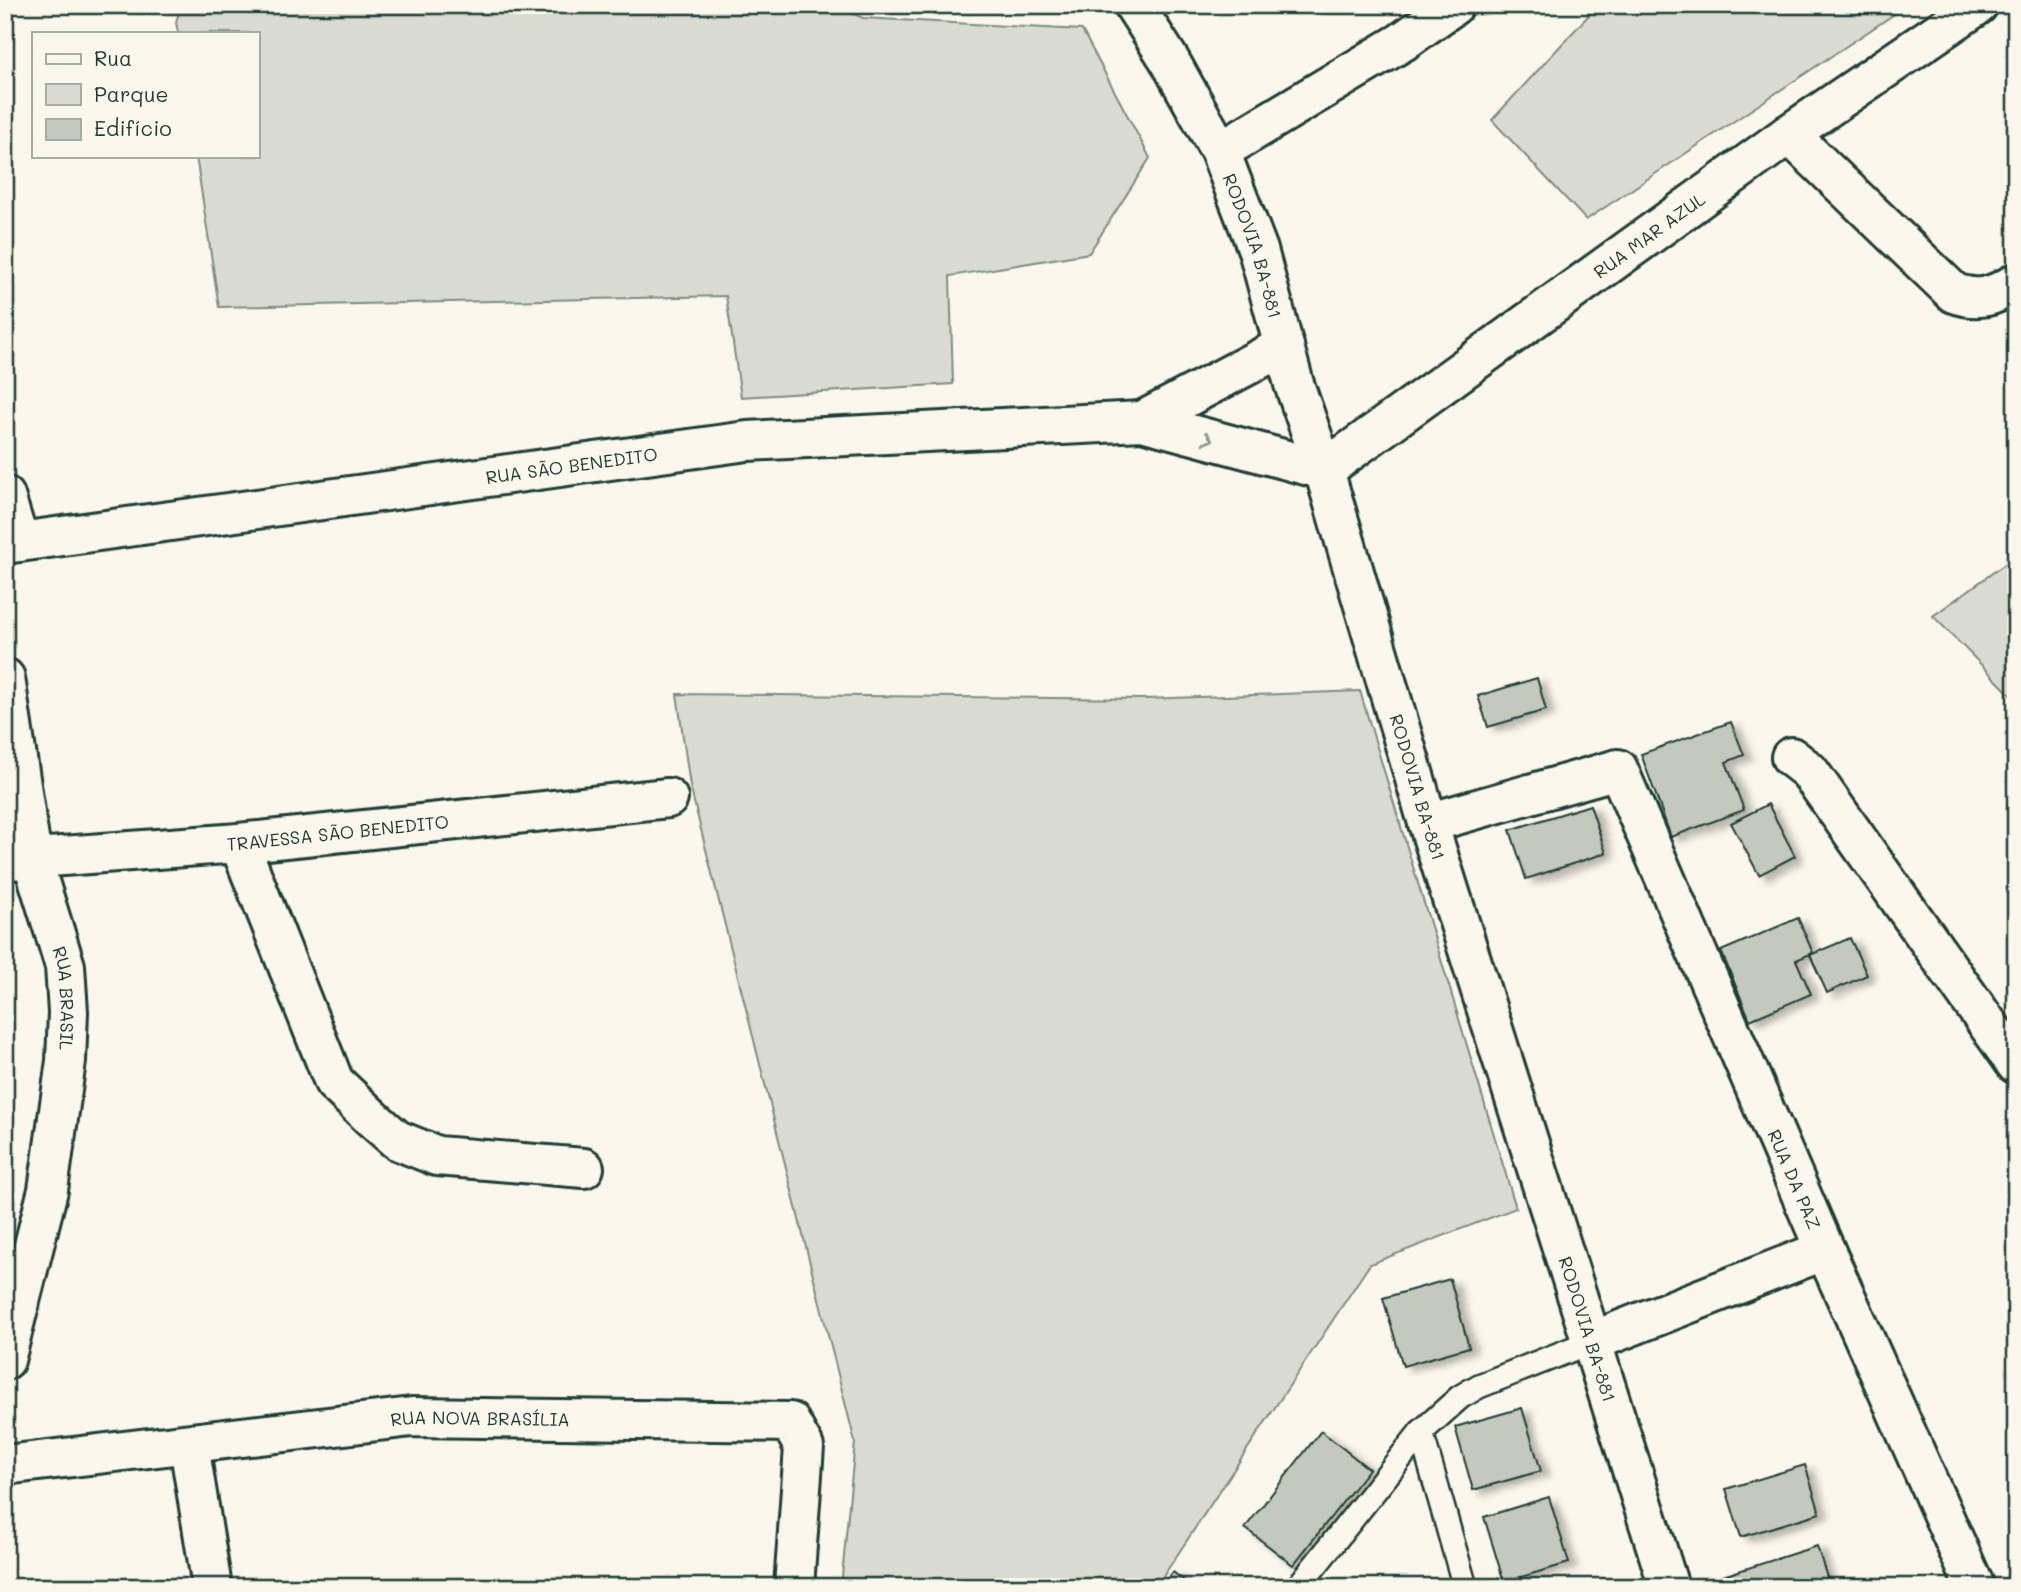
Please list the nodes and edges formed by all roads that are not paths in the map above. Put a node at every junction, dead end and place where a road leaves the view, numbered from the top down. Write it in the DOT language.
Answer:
graph roads {
  1 [pos="1134,5"];
  2 [pos="1454,5"];
  3 [pos="1978,5"];
  4 [pos="1789,134"];
  5 [pos="1220,150"];
  6 [pos="2016,283"];
  7 [pos="1284,346"];
  8 [pos="1142,421"];
  9 [pos="1324,470"];
  10 [pos="5,496"];
  11 [pos="12,543"];
  12 [pos="5,678"];
  13 [pos="1791,757"];
  14 [pos="668,798"];
  15 [pos="1428,823"];
  16 [pos="239,843"];
  17 [pos="18,860"];
  18 [pos="2016,1064"];
  19 [pos="584,1168"];
  20 [pos="1825,1250"];
  21 [pos="1593,1341"];
  22 [pos="5,1360"];
  23 [pos="1422,1432"];
  24 [pos="189,1445"];
  25 [pos="5,1465"];
  26 [pos="212,1587"];
  27 [pos="794,1587"];
  28 [pos="1298,1587"];
  29 [pos="1465,1587"];
  30 [pos="1670,1587"];
  31 [pos="1975,1587"];
  1 -- 5 [label="street, RODOVIA BA-881"];
  2 -- 5 [label="street"];
  3 -- 4 [label="street, RUA MAR AZUL"];
  4 -- 6 [label="street"];
  4 -- 9 [label="street, RUA MAR AZUL"];
  5 -- 7 [label="street, RODOVIA BA-881"];
  7 -- 8 [label="street, RUA SÃO BENEDITO"];
  7 -- 9 [label="street, RODOVIA BA-881"];
  8 -- 9 [label="street, RUA SÃO BENEDITO, one-way"];
  8 -- 11 [label="street, RUA SÃO BENEDITO"];
  9 -- 15 [label="street, RODOVIA BA-881"];
  10 -- 11 [label="street"];
  12 -- 17 [label="street, RUA BRASIL"];
  13 -- 18 [label="street"];
  14 -- 16 [label="street, TRAVESSA SÃO BENEDITO"];
  15 -- 20 [label="street, RUA DA PAZ"];
  15 -- 21 [label="street, RODOVIA BA-881"];
  16 -- 17 [label="street, TRAVESSA SÃO BENEDITO"];
  16 -- 19 [label="street"];
  17 -- 22 [label="street, RUA BRASIL"];
  20 -- 21 [label="street"];
  20 -- 31 [label="street, RUA DA PAZ"];
  21 -- 23 [label="lane"];
  21 -- 30 [label="street, RODOVIA BA-881"];
  23 -- 28 [label="lane"];
  23 -- 29 [label="lane"];
  24 -- 25 [label="street, RUA NOVA BRASÍLIA"];
  24 -- 26 [label="street"];
  24 -- 27 [label="street, RUA NOVA BRASÍLIA"];
}
